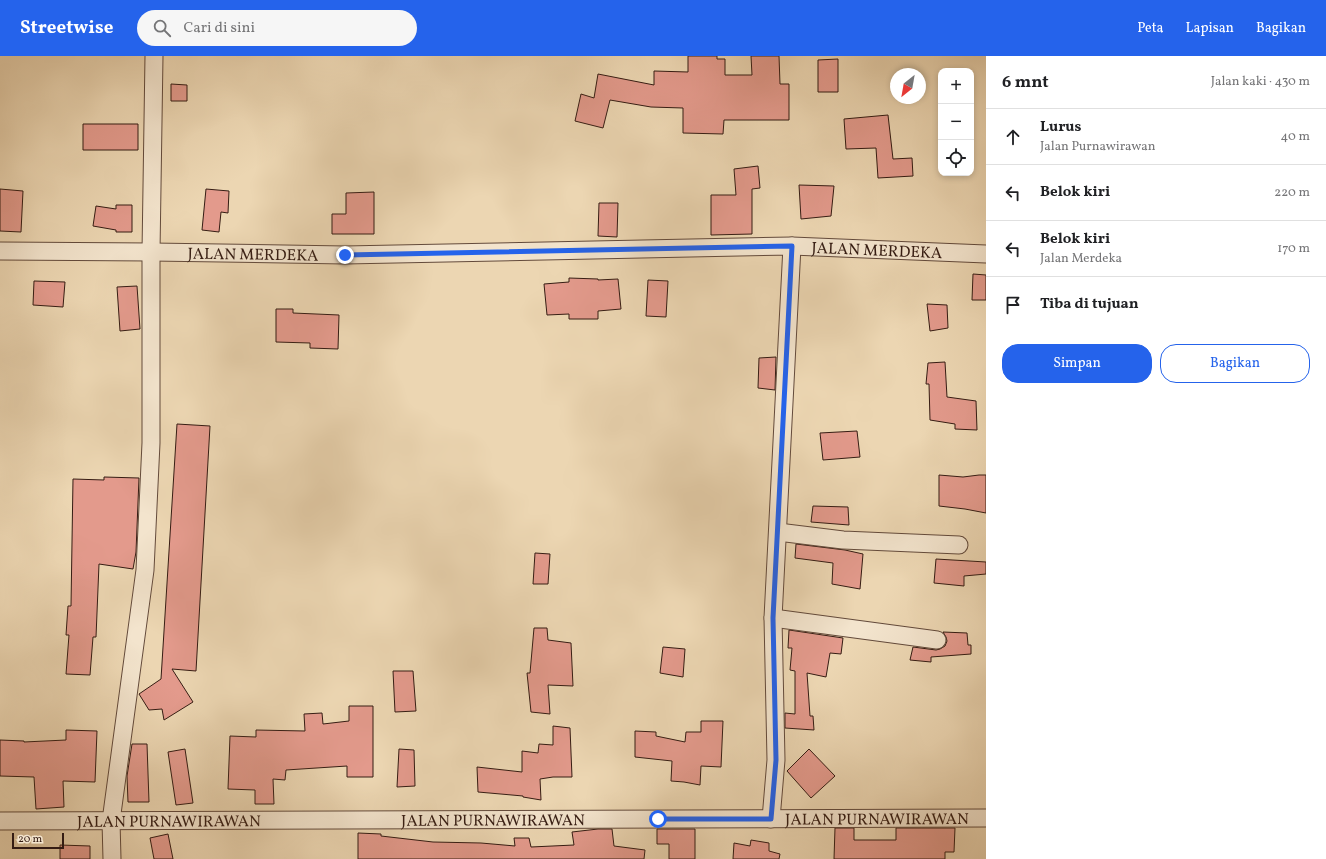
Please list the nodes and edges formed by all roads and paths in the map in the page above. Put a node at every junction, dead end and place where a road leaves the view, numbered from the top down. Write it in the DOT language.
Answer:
graph roads {
  1 [pos="154,56"];
  2 [pos="792,246"];
  3 [pos="0,251"];
  4 [pos="151,252"];
  5 [pos="986,254"];
  6 [pos="778,532"];
  7 [pos="959,545"];
  8 [pos="773,618"];
  9 [pos="937,640"];
  10 [pos="986,818"];
  11 [pos="771,819"];
  12 [pos="111,820"];
  13 [pos="0,821"];
  14 [pos="112,859"];
  1 -- 4 [label="street"];
  2 -- 4 [label="street, JALAN MERDEKA"];
  2 -- 5 [label="street, JALAN MERDEKA"];
  2 -- 6 [label="street"];
  3 -- 4 [label="street, JALAN MERDEKA"];
  4 -- 12 [label="street"];
  6 -- 7 [label="street"];
  6 -- 8 [label="street"];
  8 -- 9 [label="street"];
  8 -- 11 [label="street"];
  10 -- 11 [label="street, JALAN PURNAWIRAWAN"];
  11 -- 12 [label="street, JALAN PURNAWIRAWAN"];
  12 -- 13 [label="street, JALAN PURNAWIRAWAN"];
  12 -- 14 [label="street"];
}
